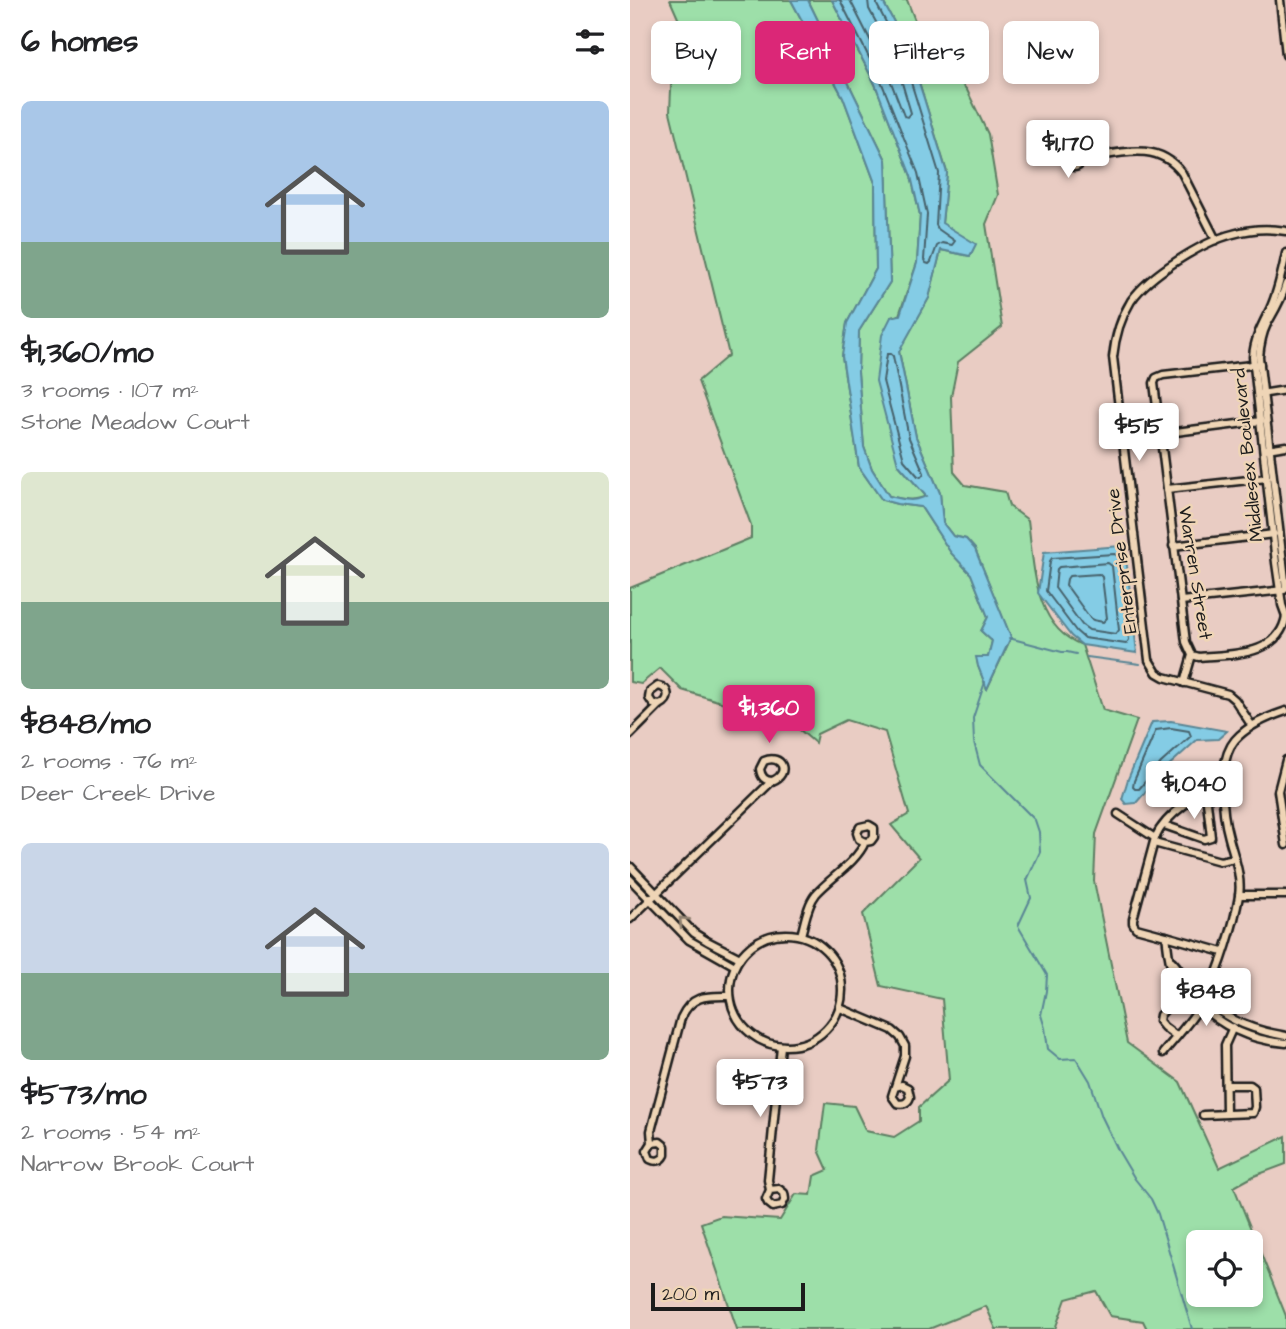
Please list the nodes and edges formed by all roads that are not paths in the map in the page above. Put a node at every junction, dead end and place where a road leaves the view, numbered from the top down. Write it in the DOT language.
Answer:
graph roads {
  1 [pos="1280,0"];
  2 [pos="1286,55"];
  3 [pos="1083,159"];
  4 [pos="1286,231"];
  5 [pos="1216,240"];
  6 [pos="1286,253"];
  7 [pos="1286,284"];
  8 [pos="1256,365"];
  9 [pos="1286,390"];
  10 [pos="1260,394"];
  11 [pos="1263,421"];
  12 [pos="1160,434"];
  13 [pos="1286,446"];
  14 [pos="1266,449"];
  15 [pos="1269,478"];
  16 [pos="1167,489"];
  17 [pos="1286,503"];
  18 [pos="1273,505"];
  19 [pos="1276,534"];
  20 [pos="1174,545"];
  21 [pos="1282,562"];
  22 [pos="1284,589"];
  23 [pos="1181,601"];
  24 [pos="1286,616"];
  25 [pos="1192,655"];
  26 [pos="1184,683"];
  27 [pos="660,705"];
  28 [pos="1286,711"];
  29 [pos="1252,726"];
  30 [pos="630,735"];
  31 [pos="1286,760"];
  32 [pos="772,781"];
  33 [pos="1223,783"];
  34 [pos="1204,792"];
  35 [pos="1118,814"];
  36 [pos="1164,825"];
  37 [pos="1154,841"];
  38 [pos="865,842"];
  39 [pos="1286,845"];
  40 [pos="1235,858"];
  41 [pos="630,866"];
  42 [pos="630,879"];
  43 [pos="656,894"];
  44 [pos="1239,895"];
  45 [pos="1286,895"];
  46 [pos="650,900"];
  47 [pos="630,919"];
  48 [pos="801,935"];
  49 [pos="1166,936"];
  50 [pos="1223,951"];
  51 [pos="740,958"];
  52 [pos="1170,958"];
  53 [pos="735,967"];
  54 [pos="1185,988"];
  55 [pos="730,996"];
  56 [pos="1205,999"];
  57 [pos="1200,1006"];
  58 [pos="840,1008"];
  59 [pos="1235,1022"];
  60 [pos="1232,1030"];
  61 [pos="1176,1036"];
  62 [pos="1286,1036"];
  63 [pos="1286,1043"];
  64 [pos="781,1046"];
  65 [pos="1163,1052"];
  66 [pos="1226,1085"];
  67 [pos="895,1087"];
  68 [pos="1226,1113"];
  69 [pos="1203,1115"];
  70 [pos="652,1143"];
  71 [pos="770,1191"];
  1 -- 2 [label="street"];
  3 -- 5 [label="street"];
  4 -- 5 [label="street, Enterprise Drive"];
  5 -- 26 [label="street, Enterprise Drive"];
  6 -- 8 [label="street, Middlesex Boulevard"];
  7 -- 8 [label="street, Middlesex Boulevard"];
  8 -- 10 [label="street, Middlesex Boulevard"];
  8 -- 12 [label="street, Warren Street"];
  9 -- 10 [label="street"];
  10 -- 11 [label="street, Middlesex Boulevard"];
  11 -- 12 [label="street"];
  11 -- 14 [label="street, Middlesex Boulevard"];
  12 -- 16 [label="street, Warren Street"];
  13 -- 14 [label="street"];
  14 -- 15 [label="street, Middlesex Boulevard"];
  15 -- 16 [label="street"];
  15 -- 18 [label="street, Middlesex Boulevard"];
  16 -- 20 [label="street, Warren Street"];
  17 -- 18 [label="street"];
  18 -- 19 [label="street, Middlesex Boulevard"];
  19 -- 20 [label="street"];
  19 -- 21 [label="street, Middlesex Boulevard"];
  20 -- 23 [label="street, Warren Street"];
  21 -- 22 [label="street, Middlesex Boulevard"];
  22 -- 23 [label="street"];
  22 -- 24 [label="street, Middlesex Boulevard"];
  23 -- 25 [label="street, Warren Street"];
  24 -- 25 [label="street, Middlesex Boulevard"];
  25 -- 26 [label="street, Warren Street"];
  26 -- 29 [label="street, Enterprise Drive"];
  27 -- 30 [label="street"];
  28 -- 29 [label="street"];
  29 -- 33 [label="street"];
  31 -- 39 [label="street"];
  32 -- 43 [label="street"];
  33 -- 34 [label="street"];
  33 -- 40 [label="street"];
  34 -- 36 [label="street"];
  34 -- 36 [label="street"];
  35 -- 37 [label="street"];
  36 -- 37 [label="street"];
  37 -- 40 [label="street"];
  37 -- 49 [label="street"];
  38 -- 48 [label="street"];
  40 -- 44 [label="street"];
  41 -- 43 [label="street"];
  42 -- 46 [label="street"];
  43 -- 46 [label="street"];
  51 -- 43 [label="street, one-way"];
  44 -- 45 [label="street"];
  44 -- 50 [label="street"];
  46 -- 47 [label="street"];
  46 -- 53 [label="street"];
  48 -- 51 [label="street"];
  48 -- 58 [label="street"];
  49 -- 50 [label="street"];
  49 -- 52 [label="street"];
  50 -- 56 [label="street"];
  51 -- 53 [label="street"];
  52 -- 54 [label="street"];
  52 -- 56 [label="street"];
  53 -- 55 [label="street"];
  54 -- 57 [label="street"];
  54 -- 61 [label="street"];
  55 -- 64 [label="street"];
  55 -- 70 [label="street"];
  56 -- 57 [label="street"];
  56 -- 59 [label="street"];
  57 -- 60 [label="street"];
  57 -- 61 [label="street"];
  58 -- 64 [label="street"];
  58 -- 67 [label="street"];
  59 -- 60 [label="street"];
  59 -- 62 [label="street"];
  60 -- 63 [label="street"];
  60 -- 66 [label="street"];
  61 -- 65 [label="street"];
  64 -- 71 [label="street"];
  66 -- 68 [label="street"];
  66 -- 68 [label="street"];
  68 -- 69 [label="street"];
}
